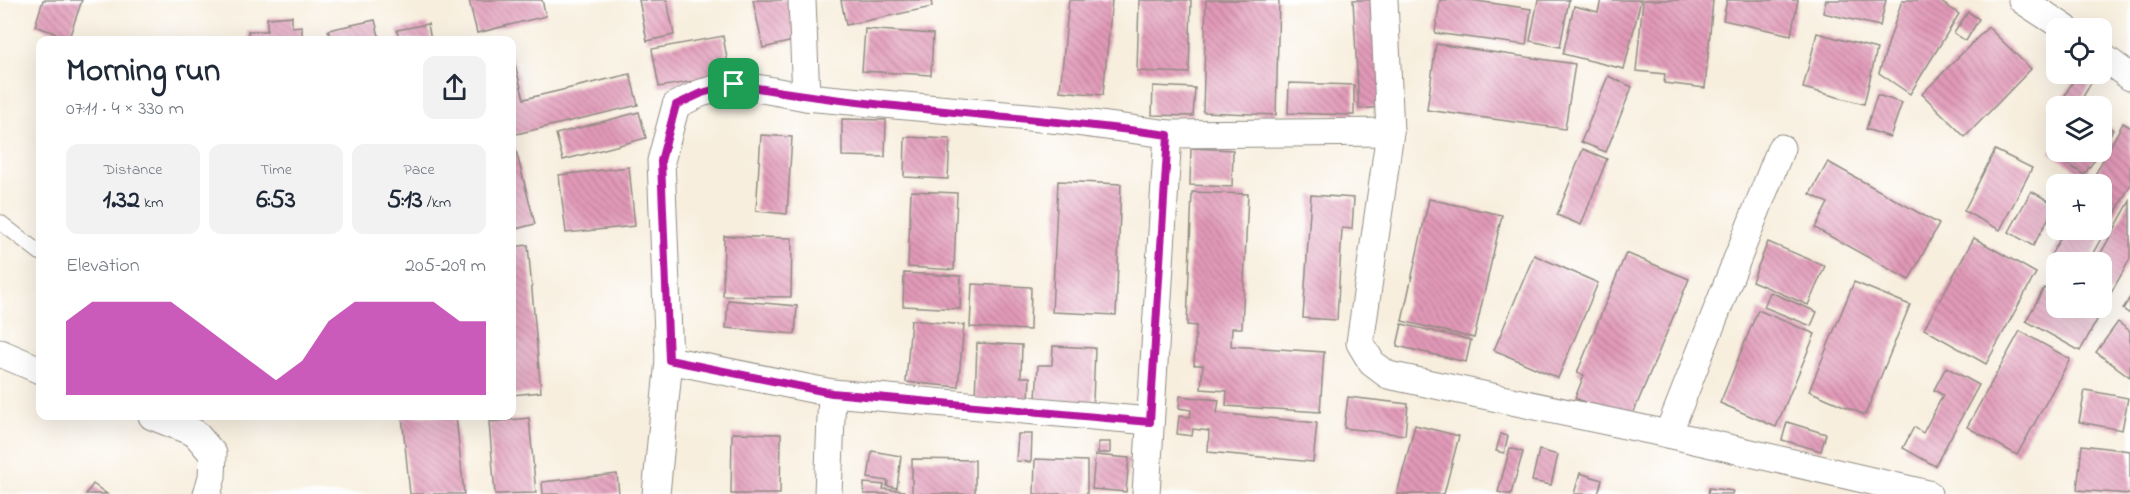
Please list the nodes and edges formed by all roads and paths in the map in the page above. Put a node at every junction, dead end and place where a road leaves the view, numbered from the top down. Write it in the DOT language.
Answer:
graph roads {
  1 [pos="802,0"];
  2 [pos="1384,0"];
  3 [pos="2022,0"];
  4 [pos="2050,18"];
  5 [pos="2112,64"];
  6 [pos="2130,77"];
  7 [pos="806,97"];
  8 [pos="1390,132"];
  9 [pos="1168,135"];
  10 [pos="1781,148"];
  11 [pos="0,222"];
  12 [pos="36,250"];
  13 [pos="0,353"];
  14 [pos="669,360"];
  15 [pos="36,368"];
  16 [pos="832,393"];
  17 [pos="162,420"];
  18 [pos="1150,422"];
  19 [pos="1668,434"];
  20 [pos="207,494"];
  21 [pos="656,494"];
  22 [pos="828,494"];
  23 [pos="1146,494"];
  24 [pos="1928,494"];
  1 -- 7 [label="street"];
  2 -- 8 [label="street"];
  3 -- 4 [label="street"];
  5 -- 6 [label="street"];
  7 -- 9 [label="street"];
  7 -- 14 [label="street"];
  8 -- 9 [label="street"];
  8 -- 19 [label="street"];
  9 -- 18 [label="street"];
  10 -- 19 [label="street"];
  11 -- 12 [label="lane"];
  13 -- 15 [label="street"];
  14 -- 16 [label="street"];
  14 -- 21 [label="street"];
  16 -- 18 [label="street"];
  16 -- 22 [label="street"];
  17 -- 20 [label="street"];
  18 -- 23 [label="street"];
  19 -- 24 [label="street"];
}
